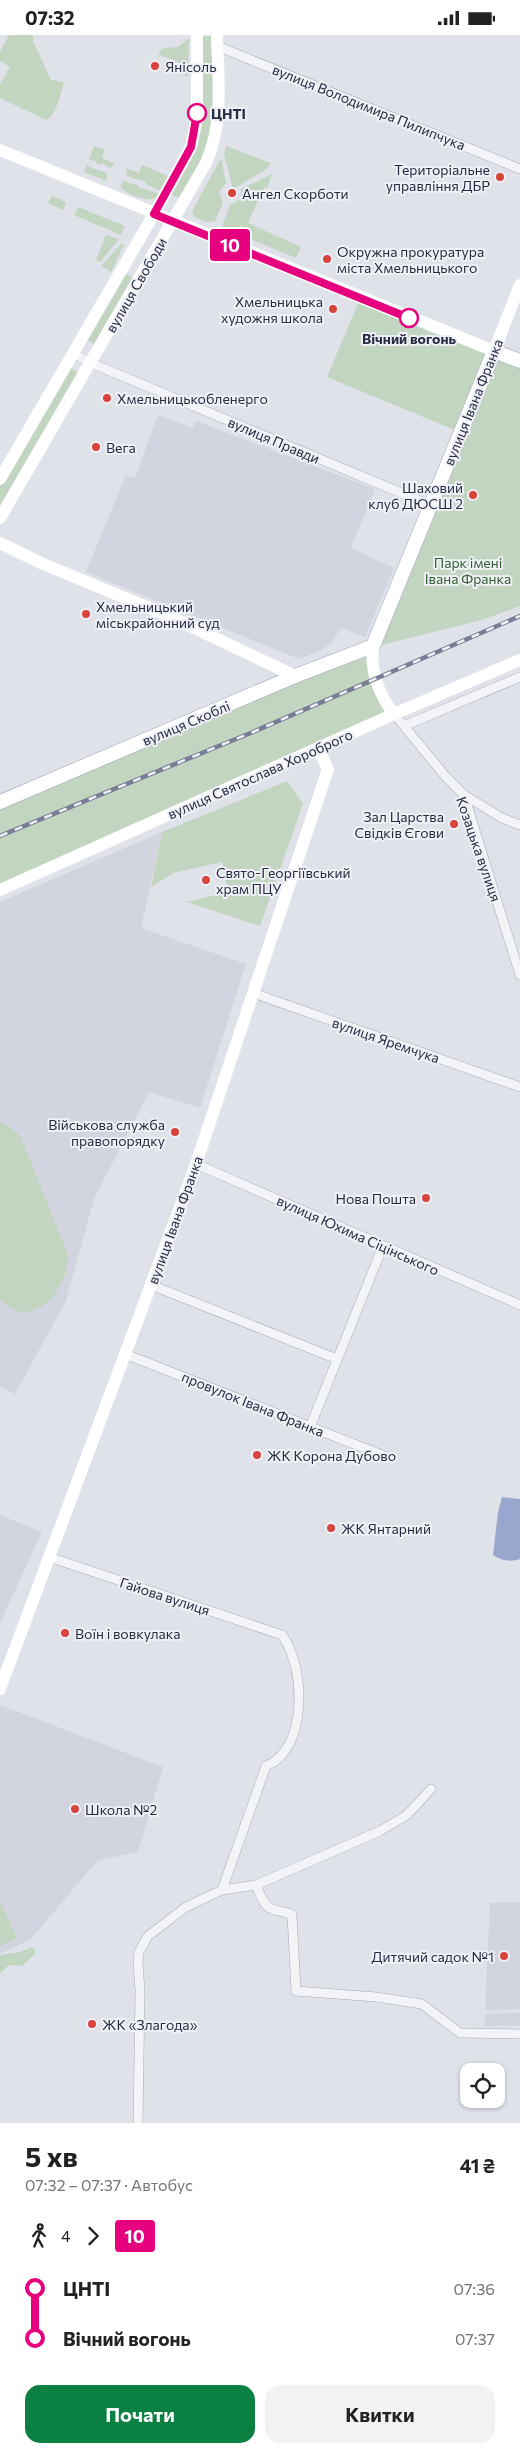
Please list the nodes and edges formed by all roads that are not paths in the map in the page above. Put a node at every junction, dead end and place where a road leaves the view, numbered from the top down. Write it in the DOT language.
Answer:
graph roads {
  1 [pos="197,35"];
  2 [pos="217,41"];
  3 [pos="0,150"];
  4 [pos="520,169"];
  5 [pos="154,214"];
  6 [pos="173,222"];
  7 [pos="520,285"];
  8 [pos="494,351"];
  9 [pos="73,353"];
  10 [pos="520,361"];
  11 [pos="91,363"];
  12 [pos="0,479"];
  13 [pos="430,505"];
  14 [pos="0,518"];
  15 [pos="0,543"];
  16 [pos="373,647"];
  17 [pos="520,660"];
  18 [pos="296,676"];
  19 [pos="520,677"];
  20 [pos="394,714"];
  21 [pos="404,726"];
  22 [pos="318,747"];
  23 [pos="464,795"];
  24 [pos="0,802"];
  25 [pos="520,825"];
  26 [pos="0,890"];
  27 [pos="520,975"];
  28 [pos="253,993"];
  29 [pos="520,1087"];
  30 [pos="196,1164"];
  31 [pos="383,1245"];
  32 [pos="151,1285"];
  33 [pos="520,1305"];
  34 [pos="125,1354"];
  35 [pos="337,1359"];
  36 [pos="310,1427"];
  37 [pos="382,1455"];
  38 [pos="49,1557"];
  39 [pos="0,1689"];
  40 [pos="431,1789"];
  41 [pos="256,1885"];
  42 [pos="222,1890"];
  43 [pos="520,2034"];
  44 [pos="138,2123"];
  1 -- 5 [label="street, вулиця Свободи"];
  2 -- 4 [label="street, вулиця Володимира Пилипчука"];
  2 -- 6 [label="street, вулиця Свободи"];
  3 -- 5 [label="street"];
  5 -- 6 [label="street"];
  5 -- 9 [label="street, вулиця Свободи"];
  6 -- 8 [label="street"];
  6 -- 11 [label="street, вулиця Свободи"];
  7 -- 8 [label="street, вулиця Івана Франка"];
  8 -- 10 [label="main road"];
  8 -- 13 [label="main road, вулиця Івана Франка"];
  9 -- 11 [label="street, вулиця Правди"];
  9 -- 12 [label="street, вулиця Свободи"];
  11 -- 13 [label="street, вулиця Правди"];
  11 -- 14 [label="street, вулиця Свободи"];
  13 -- 16 [label="main road, вулиця Івана Франка"];
  15 -- 18 [label="street"];
  16 -- 18 [label="main road, вулиця Скоблі"];
  16 -- 20 [label="street, вулиця Івана Франка"];
  17 -- 20 [label="street, вулиця Святослава Хороброго"];
  18 -- 24 [label="main road, вулиця Скоблі"];
  19 -- 21 [label="street"];
  20 -- 21 [label="street, Козацька вулиця"];
  20 -- 22 [label="street, вулиця Святослава Хороброго"];
  21 -- 23 [label="street, Козацька вулиця"];
  22 -- 26 [label="street, вулиця Святослава Хороброго"];
  22 -- 28 [label="street, вулиця Івана Франка"];
  23 -- 25 [label="street"];
  23 -- 27 [label="street, Козацька вулиця"];
  28 -- 29 [label="street, вулиця Яремчука"];
  28 -- 30 [label="street, вулиця Івана Франка"];
  30 -- 31 [label="street, вулиця Юхима Сіцінського"];
  30 -- 32 [label="street, вулиця Івана Франка"];
  31 -- 33 [label="street, вулиця Юхима Сіцінського"];
  31 -- 35 [label="street"];
  32 -- 34 [label="street, вулиця Івана Франка"];
  32 -- 35 [label="street"];
  34 -- 36 [label="street, провулок Івана Франка"];
  34 -- 38 [label="street, вулиця Івана Франка"];
  35 -- 36 [label="street"];
  36 -- 37 [label="street, провулок Івана Франка"];
  38 -- 39 [label="street, вулиця Івана Франка"];
  38 -- 42 [label="street, Гайова вулиця"];
  40 -- 41 [label="street"];
  41 -- 42 [label="street"];
  41 -- 43 [label="street"];
  42 -- 44 [label="street"];
}
